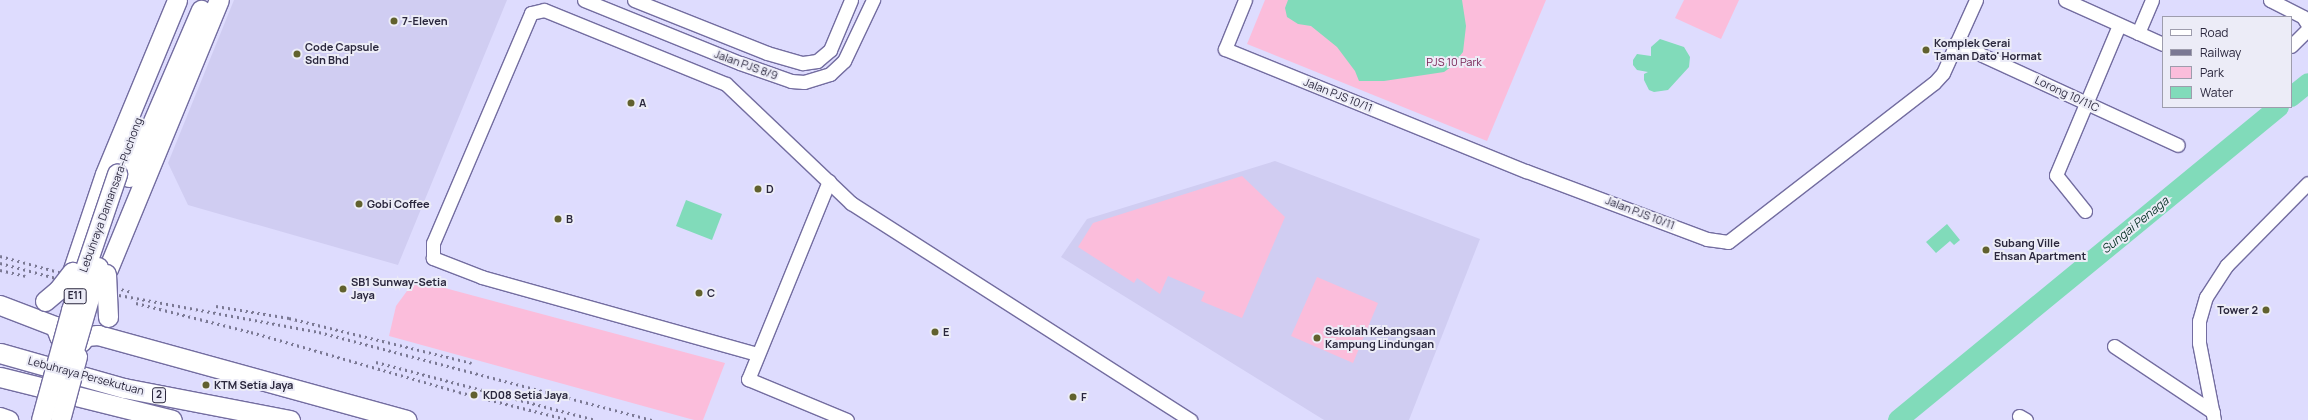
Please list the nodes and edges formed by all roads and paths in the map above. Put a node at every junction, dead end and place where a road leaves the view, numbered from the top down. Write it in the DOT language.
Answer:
graph roads {
  1 [pos="177,0"];
  2 [pos="193,0"];
  3 [pos="206,0"];
  4 [pos="220,0"];
  5 [pos="634,0"];
  6 [pos="851,0"];
  7 [pos="873,0"];
  8 [pos="1245,0"];
  9 [pos="1976,0"];
  10 [pos="2065,0"];
  11 [pos="2152,0"];
  12 [pos="2272,0"];
  13 [pos="590,1"];
  14 [pos="607,4"];
  15 [pos="2119,24"];
  16 [pos="2308,25"];
  17 [pos="2308,29"];
  18 [pos="2138,32"];
  19 [pos="1956,43"];
  20 [pos="2162,44"];
  21 [pos="2292,45"];
  22 [pos="710,51"];
  23 [pos="817,61"];
  24 [pos="837,68"];
  25 [pos="700,72"];
  26 [pos="2086,103"];
  27 [pos="2178,145"];
  28 [pos="828,182"];
  29 [pos="2308,184"];
  30 [pos="2085,211"];
  31 [pos="73,269"];
  32 [pos="107,272"];
  33 [pos="2,305"];
  34 [pos="67,333"];
  35 [pos="134,345"];
  36 [pos="2114,346"];
  37 [pos="0,353"];
  38 [pos="757,354"];
  39 [pos="0,377"];
  40 [pos="2213,416"];
  41 [pos="0,417"];
  42 [pos="8,420"];
  43 [pos="36,420"];
  44 [pos="41,420"];
  45 [pos="54,420"];
  46 [pos="60,420"];
  47 [pos="172,420"];
  48 [pos="290,420"];
  49 [pos="406,420"];
  50 [pos="847,420"];
  51 [pos="1190,420"];
  1 -- 31 [label="highway"];
  2 -- 44 [label="highway, Lebuhraya Damansara–Puchong / E11, bridge"];
  3 -- 45 [label="highway, Lebuhraya Damansara–Puchong / E11, bridge"];
  4 -- 32 [label="highway"];
  5 -- 23 [label="street, Jalan PJS 8/9"];
  6 -- 23 [label="street"];
  7 -- 24 [label="street, Jalan PJS 8/9"];
  8 -- 19 [label="street, Jalan PJS 10/11"];
  9 -- 19 [label="street, Jalan PJS 10/11"];
  10 -- 15 [label="street"];
  11 -- 18 [label="street"];
  12 -- 16 [label="street"];
  13 -- 14 [label="street, Jalan PJS 8/9"];
  14 -- 22 [label="street, Jalan PJS 8/9"];
  15 -- 18 [label="street"];
  15 -- 26 [label="street"];
  17 -- 21 [label="street"];
  18 -- 20 [label="street"];
  19 -- 26 [label="street, Lorong 10/11C"];
  22 -- 24 [label="street, Jalan PJS 8/9"];
  22 -- 25 [label="street"];
  23 -- 24 [label="street"];
  25 -- 28 [label="street"];
  25 -- 38 [label="street"];
  26 -- 27 [label="street, Lorong 10/11C"];
  26 -- 30 [label="street"];
  28 -- 38 [label="street"];
  28 -- 51 [label="street"];
  29 -- 40 [label="street"];
  31 -- 33 [label="highway, bridge"];
  31 -- 34 [label="highway, bridge"];
  32 -- 34 [label="highway, bridge"];
  32 -- 35 [label="highway, bridge"];
  33 -- 34 [label="highway"];
  34 -- 35 [label="highway"];
  34 -- 43 [label="highway"];
  34 -- 46 [label="highway, bridge"];
  35 -- 49 [label="highway"];
  36 -- 40 [label="street"];
  37 -- 48 [label="highway, Lebuhraya Persekutuan / 2"];
  38 -- 50 [label="street"];
  39 -- 47 [label="highway, Lebuhraya Persekutuan / 2"];
  41 -- 42 [label="highway"];
}
